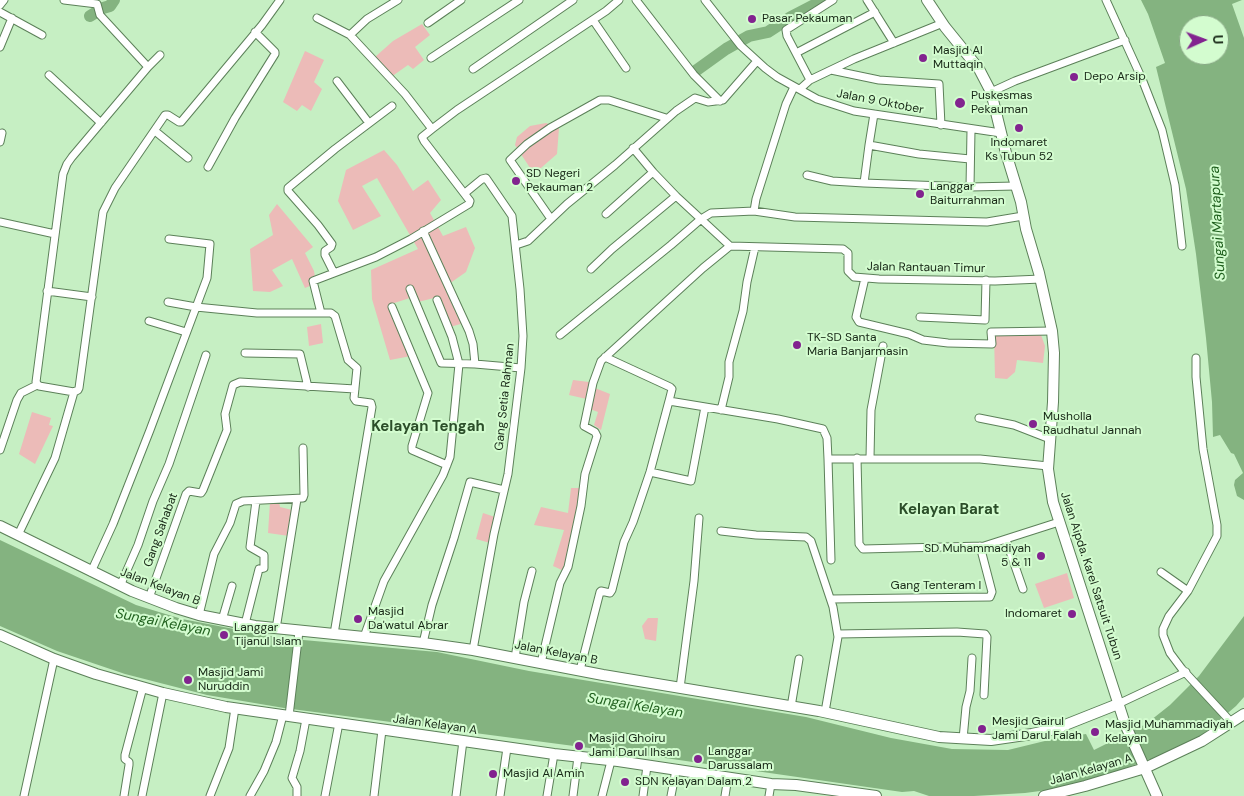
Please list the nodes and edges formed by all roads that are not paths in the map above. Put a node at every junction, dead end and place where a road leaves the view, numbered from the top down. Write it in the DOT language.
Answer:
graph roads {
  1 [pos="4,0"];
  2 [pos="64,0"];
  3 [pos="280,0"];
  4 [pos="398,0"];
  5 [pos="461,0"];
  6 [pos="519,0"];
  7 [pos="573,0"];
  8 [pos="618,0"];
  9 [pos="636,0"];
  10 [pos="705,0"];
  11 [pos="834,0"];
  12 [pos="867,0"];
  13 [pos="927,0"];
  14 [pos="1106,0"];
  15 [pos="97,3"];
  16 [pos="0,5"];
  17 [pos="0,12"];
  18 [pos="875,12"];
  19 [pos="12,18"];
  20 [pos="317,18"];
  21 [pos="593,20"];
  22 [pos="428,23"];
  23 [pos="943,23"];
  24 [pos="256,32"];
  25 [pos="42,35"];
  26 [pos="350,35"];
  27 [pos="1124,40"];
  28 [pos="894,43"];
  29 [pos="0,46"];
  30 [pos="796,53"];
  31 [pos="160,55"];
  32 [pos="431,58"];
  33 [pos="757,61"];
  34 [pos="148,67"];
  35 [pos="626,68"];
  36 [pos="473,69"];
  37 [pos="831,70"];
  38 [pos="49,75"];
  39 [pos="810,80"];
  40 [pos="338,81"];
  41 [pos="797,88"];
  42 [pos="991,92"];
  43 [pos="720,101"];
  44 [pos="392,106"];
  45 [pos="874,114"];
  46 [pos="666,118"];
  47 [pos="101,123"];
  48 [pos="369,123"];
  49 [pos="942,125"];
  50 [pos="432,129"];
  51 [pos="971,130"];
  52 [pos="155,131"];
  53 [pos="2,133"];
  54 [pos="1001,133"];
  55 [pos="0,142"];
  56 [pos="869,145"];
  57 [pos="633,148"];
  58 [pos="188,158"];
  59 [pos="970,159"];
  60 [pos="208,167"];
  61 [pos="653,172"];
  62 [pos="808,175"];
  63 [pos="864,183"];
  64 [pos="1016,186"];
  65 [pos="970,187"];
  66 [pos="465,193"];
  67 [pos="676,196"];
  68 [pos="754,211"];
  69 [pos="606,214"];
  70 [pos="1023,216"];
  71 [pos="551,219"];
  72 [pos="701,219"];
  73 [pos="0,222"];
  74 [pos="423,231"];
  75 [pos="55,234"];
  76 [pos="169,239"];
  77 [pos="516,245"];
  78 [pos="730,246"];
  79 [pos="1182,246"];
  80 [pos="755,247"];
  81 [pos="591,269"];
  82 [pos="334,273"];
  83 [pos="865,278"];
  84 [pos="1041,279"];
  85 [pos="986,280"];
  86 [pos="410,289"];
  87 [pos="47,291"];
  88 [pos="92,297"];
  89 [pos="436,300"];
  90 [pos="168,302"];
  91 [pos="196,307"];
  92 [pos="392,307"];
  93 [pos="321,313"];
  94 [pos="920,317"];
  95 [pos="149,321"];
  96 [pos="1052,331"];
  97 [pos="186,332"];
  98 [pos="560,335"];
  99 [pos="882,346"];
  100 [pos="245,353"];
  101 [pos="206,355"];
  102 [pos="604,357"];
  103 [pos="1196,358"];
  104 [pos="458,364"];
  105 [pos="475,364"];
  106 [pos="521,368"];
  107 [pos="37,385"];
  108 [pos="308,387"];
  109 [pos="355,389"];
  110 [pos="74,392"];
  111 [pos="669,401"];
  112 [pos="705,407"];
  113 [pos="721,410"];
  114 [pos="979,418"];
  115 [pos="1050,439"];
  116 [pos="303,448"];
  117 [pos="0,450"];
  118 [pos="857,458"];
  119 [pos="870,458"];
  120 [pos="828,459"];
  121 [pos="447,465"];
  122 [pos="1048,466"];
  123 [pos="650,472"];
  124 [pos="504,490"];
  125 [pos="297,499"];
  126 [pos="256,501"];
  127 [pos="699,518"];
  128 [pos="1059,522"];
  129 [pos="0,526"];
  130 [pos="721,531"];
  131 [pos="18,535"];
  132 [pos="1006,540"];
  133 [pos="980,546"];
  134 [pos="831,560"];
  135 [pos="532,571"];
  136 [pos="91,572"];
  137 [pos="1161,572"];
  138 [pos="120,586"];
  139 [pos="232,586"];
  140 [pos="1023,589"];
  141 [pos="1188,590"];
  142 [pos="149,598"];
  143 [pos="831,599"];
  144 [pos="199,615"];
  145 [pos="222,620"];
  146 [pos="245,624"];
  147 [pos="276,629"];
  148 [pos="299,634"];
  149 [pos="334,634"];
  150 [pos="838,634"];
  151 [pos="0,635"];
  152 [pos="364,637"];
  153 [pos="423,643"];
  154 [pos="473,650"];
  155 [pos="515,658"];
  156 [pos="972,658"];
  157 [pos="54,659"];
  158 [pos="799,659"];
  159 [pos="541,664"];
  160 [pos="580,670"];
  161 [pos="1186,672"];
  162 [pos="143,687"];
  163 [pos="680,688"];
  164 [pos="163,693"];
  165 [pos="984,695"];
  166 [pos="1118,704"];
  167 [pos="791,707"];
  168 [pos="235,708"];
  169 [pos="825,712"];
  170 [pos="287,714"];
  171 [pos="1244,714"];
  172 [pos="306,719"];
  173 [pos="1231,722"];
  174 [pos="339,723"];
  175 [pos="382,730"];
  176 [pos="963,739"];
  177 [pos="463,741"];
  178 [pos="507,748"];
  179 [pos="554,754"];
  180 [pos="578,757"];
  181 [pos="611,761"];
  182 [pos="647,766"];
  183 [pos="1145,768"];
  184 [pos="676,770"];
  185 [pos="728,777"];
  186 [pos="771,784"];
  187 [pos="24,796"];
  188 [pos="124,796"];
  189 [pos="142,796"];
  190 [pos="210,796"];
  191 [pos="250,796"];
  192 [pos="297,796"];
  193 [pos="325,796"];
  194 [pos="374,796"];
  195 [pos="456,796"];
  196 [pos="500,796"];
  197 [pos="547,796"];
  198 [pos="573,796"];
  199 [pos="602,796"];
  200 [pos="643,796"];
  201 [pos="671,796"];
  202 [pos="725,796"];
  203 [pos="769,796"];
  204 [pos="876,796"];
  205 [pos="1044,796"];
  206 [pos="1157,796"];
  1 -- 16 [label="street"];
  2 -- 15 [label="street"];
  3 -- 24 [label="street"];
  4 -- 26 [label="street"];
  5 -- 22 [label="street"];
  6 -- 32 [label="street"];
  7 -- 36 [label="street"];
  8 -- 21 [label="street"];
  9 -- 43 [label="street"];
  10 -- 33 [label="street, Jalan 9 Oktober"];
  11 -- 30 [label="street"];
  12 -- 18 [label="street"];
  13 -- 23 [label="street, Jalan Aipda. Karel Satsuit Tubun"];
  14 -- 27 [label="street"];
  15 -- 34 [label="street"];
  17 -- 19 [label="street"];
  18 -- 28 [label="street"];
  18 -- 30 [label="street"];
  19 -- 25 [label="street"];
  19 -- 29 [label="street"];
  20 -- 26 [label="street"];
  21 -- 35 [label="street"];
  21 -- 50 [label="street"];
  23 -- 28 [label="street"];
  23 -- 42 [label="street, Jalan Aipda. Karel Satsuit Tubun"];
  24 -- 52 [label="street"];
  24 -- 60 [label="street"];
  26 -- 50 [label="street"];
  27 -- 42 [label="street"];
  27 -- 79 [label="street"];
  28 -- 37 [label="street"];
  30 -- 39 [label="street"];
  31 -- 34 [label="street"];
  33 -- 41 [label="street, Jalan 9 Oktober"];
  33 -- 43 [label="street"];
  34 -- 47 [label="street"];
  37 -- 39 [label="street"];
  37 -- 49 [label="street"];
  38 -- 47 [label="street"];
  39 -- 41 [label="street"];
  40 -- 48 [label="street"];
  41 -- 45 [label="street, Jalan 9 Oktober"];
  41 -- 68 [label="street"];
  42 -- 54 [label="street, Jalan Aipda. Karel Satsuit Tubun"];
  43 -- 46 [label="street"];
  44 -- 48 [label="street"];
  45 -- 49 [label="street, Jalan 9 Oktober"];
  45 -- 56 [label="street"];
  46 -- 57 [label="street"];
  46 -- 71 [label="street"];
  47 -- 75 [label="street"];
  48 -- 82 [label="street"];
  49 -- 51 [label="street, Jalan 9 Oktober"];
  50 -- 66 [label="street"];
  51 -- 54 [label="street, Jalan 9 Oktober"];
  51 -- 59 [label="street"];
  52 -- 58 [label="street"];
  52 -- 88 [label="street"];
  53 -- 55 [label="street"];
  54 -- 64 [label="street, Jalan Aipda. Karel Satsuit Tubun"];
  56 -- 59 [label="street"];
  56 -- 63 [label="street"];
  57 -- 61 [label="street"];
  57 -- 71 [label="street"];
  59 -- 65 [label="street"];
  61 -- 67 [label="street"];
  61 -- 69 [label="street"];
  62 -- 63 [label="street"];
  63 -- 65 [label="street"];
  64 -- 65 [label="street"];
  64 -- 70 [label="street, Jalan Aipda. Karel Satsuit Tubun"];
  66 -- 74 [label="street"];
  66 -- 77 [label="street, Gang Setia Rahman"];
  67 -- 72 [label="street"];
  67 -- 81 [label="street"];
  68 -- 70 [label="street"];
  68 -- 72 [label="street"];
  70 -- 84 [label="street, Jalan Aipda. Karel Satsuit Tubun"];
  71 -- 77 [label="street"];
  72 -- 78 [label="street"];
  72 -- 98 [label="street"];
  73 -- 75 [label="street"];
  74 -- 82 [label="street"];
  74 -- 105 [label="street"];
  75 -- 87 [label="street"];
  76 -- 91 [label="street"];
  77 -- 106 [label="street, Gang Setia Rahman"];
  78 -- 80 [label="street, Jalan Rantauan Timur"];
  78 -- 102 [label="street"];
  80 -- 83 [label="street, Jalan Rantauan Timur"];
  80 -- 113 [label="street"];
  82 -- 93 [label="street"];
  83 -- 85 [label="street, Jalan Rantauan Timur"];
  83 -- 96 [label="street"];
  84 -- 85 [label="street, Jalan Rantauan Timur"];
  84 -- 96 [label="street, Jalan Aipda. Karel Satsuit Tubun"];
  85 -- 94 [label="street"];
  86 -- 104 [label="street"];
  87 -- 88 [label="street"];
  87 -- 107 [label="street"];
  88 -- 110 [label="street"];
  89 -- 104 [label="street"];
  90 -- 91 [label="street"];
  91 -- 93 [label="street"];
  91 -- 97 [label="street"];
  92 -- 121 [label="street"];
  93 -- 109 [label="street"];
  95 -- 97 [label="street"];
  96 -- 115 [label="street, Jalan Aipda. Karel Satsuit Tubun"];
  97 -- 136 [label="street"];
  99 -- 119 [label="street"];
  100 -- 108 [label="street"];
  101 -- 138 [label="street"];
  102 -- 111 [label="street"];
  102 -- 159 [label="street"];
  103 -- 141 [label="street"];
  104 -- 105 [label="street"];
  104 -- 121 [label="street"];
  105 -- 106 [label="street"];
  106 -- 124 [label="street, Gang Setia Rahman"];
  107 -- 110 [label="street"];
  107 -- 117 [label="street"];
  108 -- 109 [label="street"];
  108 -- 142 [label="street, Gang Sahabat"];
  109 -- 149 [label="street"];
  110 -- 131 [label="street"];
  111 -- 112 [label="street"];
  111 -- 123 [label="street"];
  112 -- 113 [label="street"];
  112 -- 123 [label="street"];
  113 -- 120 [label="street"];
  114 -- 115 [label="street"];
  115 -- 122 [label="street, Jalan Aipda. Karel Satsuit Tubun"];
  116 -- 125 [label="street"];
  118 -- 119 [label="street"];
  118 -- 120 [label="street"];
  118 -- 133 [label="street"];
  119 -- 122 [label="street"];
  120 -- 134 [label="street"];
  121 -- 152 [label="street"];
  122 -- 128 [label="street, Jalan Aipda. Karel Satsuit Tubun"];
  123 -- 160 [label="street"];
  124 -- 153 [label="street"];
  124 -- 154 [label="street, Gang Setia Rahman"];
  125 -- 126 [label="street"];
  125 -- 147 [label="street"];
  126 -- 144 [label="street"];
  126 -- 146 [label="street"];
  127 -- 163 [label="street"];
  128 -- 132 [label="street"];
  128 -- 166 [label="street, Jalan Aipda. Karel Satsuit Tubun"];
  129 -- 131 [label="street, Jalan Kelayan B"];
  130 -- 143 [label="street"];
  131 -- 136 [label="street, Jalan Kelayan B"];
  132 -- 133 [label="street"];
  132 -- 140 [label="street"];
  133 -- 143 [label="street, Gang Tenteram I"];
  135 -- 155 [label="street"];
  136 -- 138 [label="street, Jalan Kelayan B"];
  137 -- 141 [label="street"];
  138 -- 142 [label="street, Jalan Kelayan B"];
  139 -- 145 [label="street"];
  141 -- 161 [label="street"];
  142 -- 144 [label="street, Jalan Kelayan B"];
  143 -- 150 [label="street"];
  144 -- 145 [label="street, Jalan Kelayan B"];
  145 -- 146 [label="street, Jalan Kelayan B"];
  146 -- 147 [label="street, Jalan Kelayan B"];
  147 -- 148 [label="street, Jalan Kelayan B"];
  148 -- 149 [label="street, Jalan Kelayan B"];
  148 -- 170 [label="street"];
  149 -- 152 [label="street, Jalan Kelayan B"];
  150 -- 165 [label="street"];
  150 -- 169 [label="street"];
  151 -- 157 [label="street, Jalan Kelayan A"];
  152 -- 153 [label="street, Jalan Kelayan B"];
  153 -- 154 [label="street, Jalan Kelayan B"];
  154 -- 155 [label="street, Jalan Kelayan B"];
  155 -- 159 [label="street, Jalan Kelayan B"];
  156 -- 176 [label="street"];
  157 -- 162 [label="street, Jalan Kelayan A"];
  157 -- 187 [label="street"];
  158 -- 167 [label="street"];
  159 -- 160 [label="street, Jalan Kelayan B"];
  160 -- 163 [label="street, Jalan Kelayan B"];
  161 -- 166 [label="street"];
  161 -- 173 [label="street"];
  162 -- 164 [label="street, Jalan Kelayan A"];
  162 -- 188 [label="street"];
  163 -- 167 [label="street, Jalan Kelayan B"];
  164 -- 168 [label="street, Jalan Kelayan A"];
  164 -- 189 [label="street"];
  166 -- 176 [label="street, Jalan Kelayan B"];
  166 -- 183 [label="street, Jalan Aipda. Karel Satsuit Tubun"];
  167 -- 169 [label="street, Jalan Kelayan B"];
  168 -- 170 [label="street, Jalan Kelayan A"];
  168 -- 190 [label="street"];
  169 -- 176 [label="street, Jalan Kelayan B"];
  170 -- 172 [label="street, Jalan Kelayan A"];
  170 -- 191 [label="street"];
  171 -- 173 [label="street, Jalan Kelayan A"];
  172 -- 174 [label="street, Jalan Kelayan A"];
  172 -- 192 [label="street"];
  173 -- 183 [label="street, Jalan Kelayan A"];
  174 -- 175 [label="street, Jalan Kelayan A"];
  174 -- 193 [label="street"];
  175 -- 177 [label="street, Jalan Kelayan A"];
  175 -- 194 [label="street"];
  177 -- 178 [label="street, Jalan Kelayan A"];
  177 -- 195 [label="street"];
  178 -- 179 [label="street, Jalan Kelayan A"];
  178 -- 196 [label="street"];
  179 -- 180 [label="street, Jalan Kelayan A"];
  179 -- 197 [label="street"];
  180 -- 181 [label="street, Jalan Kelayan A"];
  180 -- 198 [label="street"];
  181 -- 182 [label="street, Jalan Kelayan A"];
  181 -- 199 [label="street"];
  182 -- 184 [label="street, Jalan Kelayan A"];
  182 -- 200 [label="street"];
  183 -- 205 [label="street, Jalan Kelayan A"];
  183 -- 206 [label="street, Jalan Aipda. Karel Satsuit Tubun"];
  184 -- 185 [label="street, Jalan Kelayan A"];
  184 -- 201 [label="street"];
  185 -- 186 [label="street, Jalan Kelayan A"];
  185 -- 202 [label="street"];
  186 -- 203 [label="street"];
  186 -- 204 [label="street, Jalan Kelayan A"];
}
